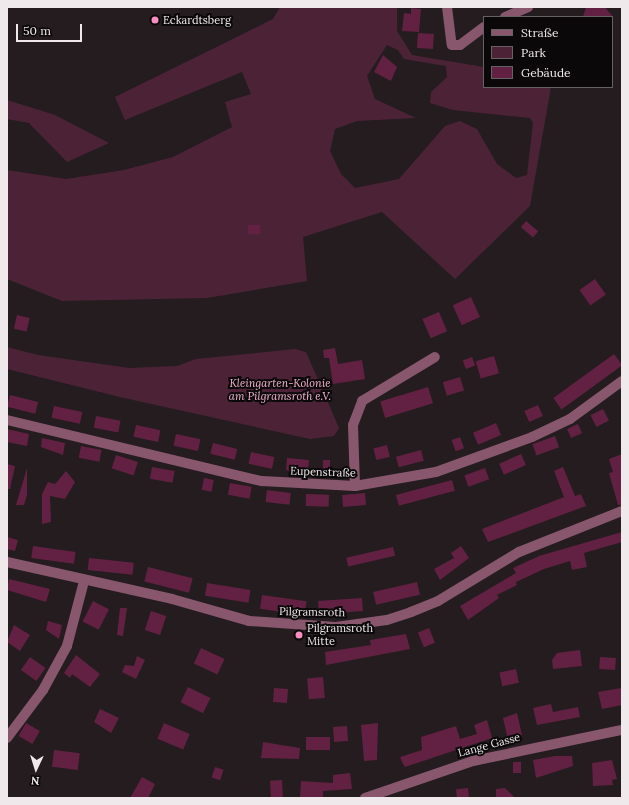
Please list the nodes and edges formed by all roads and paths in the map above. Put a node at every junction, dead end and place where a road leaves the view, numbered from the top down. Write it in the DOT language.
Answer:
graph roads {
  1 [pos="446,7"];
  2 [pos="528,7"];
  3 [pos="508,16"];
  4 [pos="483,28"];
  5 [pos="435,357"];
  6 [pos="622,381"];
  7 [pos="7,420"];
  8 [pos="355,486"];
  9 [pos="622,511"];
  10 [pos="7,562"];
  11 [pos="84,581"];
  12 [pos="622,730"];
  13 [pos="7,738"];
  14 [pos="365,798"];
  1 -- 4 [label="street"];
  2 -- 3 [label="street"];
  5 -- 8 [label="street"];
  6 -- 8 [label="street, Eupenstraße"];
  7 -- 8 [label="street, Eupenstraße"];
  9 -- 11 [label="street, Pilgramsroth"];
  10 -- 11 [label="street, Pilgramsroth"];
  11 -- 13 [label="street"];
  12 -- 14 [label="street, Lange Gasse"];
}
